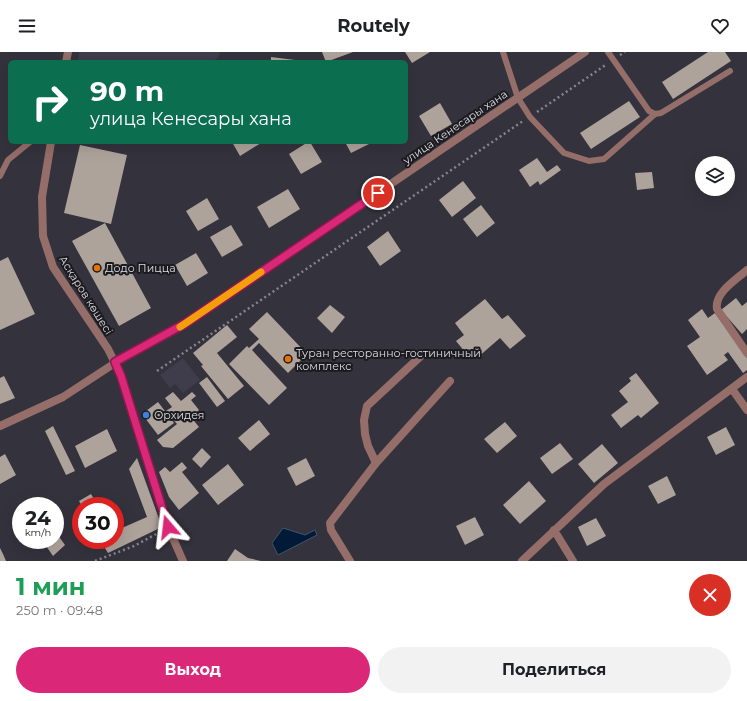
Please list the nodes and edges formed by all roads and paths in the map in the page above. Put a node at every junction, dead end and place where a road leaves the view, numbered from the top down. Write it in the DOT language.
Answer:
graph roads {
  1 [pos="503,52"];
  2 [pos="585,52"];
  3 [pos="608,52"];
  4 [pos="625,52"];
  5 [pos="613,60"];
  6 [pos="730,71"];
  7 [pos="518,98"];
  8 [pos="655,114"];
  9 [pos="530,116"];
  10 [pos="28,144"];
  11 [pos="52,144"];
  12 [pos="0,176"];
  13 [pos="747,270"];
  14 [pos="747,352"];
  15 [pos="423,354"];
  16 [pos="115,362"];
  17 [pos="157,372"];
  18 [pos="747,377"];
  19 [pos="450,381"];
  20 [pos="732,389"];
  21 [pos="747,410"];
  22 [pos="0,426"];
  23 [pos="376,463"];
  24 [pos="168,527"];
  25 [pos="554,530"];
  26 [pos="95,561"];
  27 [pos="183,561"];
  28 [pos="350,561"];
  29 [pos="522,561"];
  30 [pos="573,561"];
  1 -- 7 [label="lane"];
  2 -- 7 [label="street, улица Кенесары хана"];
  3 -- 5 [label="lane"];
  4 -- 5 [label="path"];
  5 -- 8 [label="lane"];
  5 -- 9 [label="path"];
  6 -- 8 [label="lane"];
  7 -- 9 [label="lane"];
  7 -- 16 [label="street, улица Кенесары хана"];
  8 -- 9 [label="lane"];
  9 -- 17 [label="path"];
  10 -- 12 [label="lane"];
  11 -- 16 [label="street, Асқаров көшесі"];
  13 -- 14 [label="street"];
  15 -- 23 [label="street"];
  16 -- 22 [label="street"];
  16 -- 24 [label="street, Асқаров көшесі"];
  18 -- 20 [label="street"];
  19 -- 23 [label="street"];
  20 -- 21 [label="street"];
  20 -- 25 [label="street"];
  23 -- 28 [label="street"];
  24 -- 26 [label="path"];
  24 -- 27 [label="street, Асқаров көшесі"];
  25 -- 29 [label="street"];
  25 -- 30 [label="street"];
}
